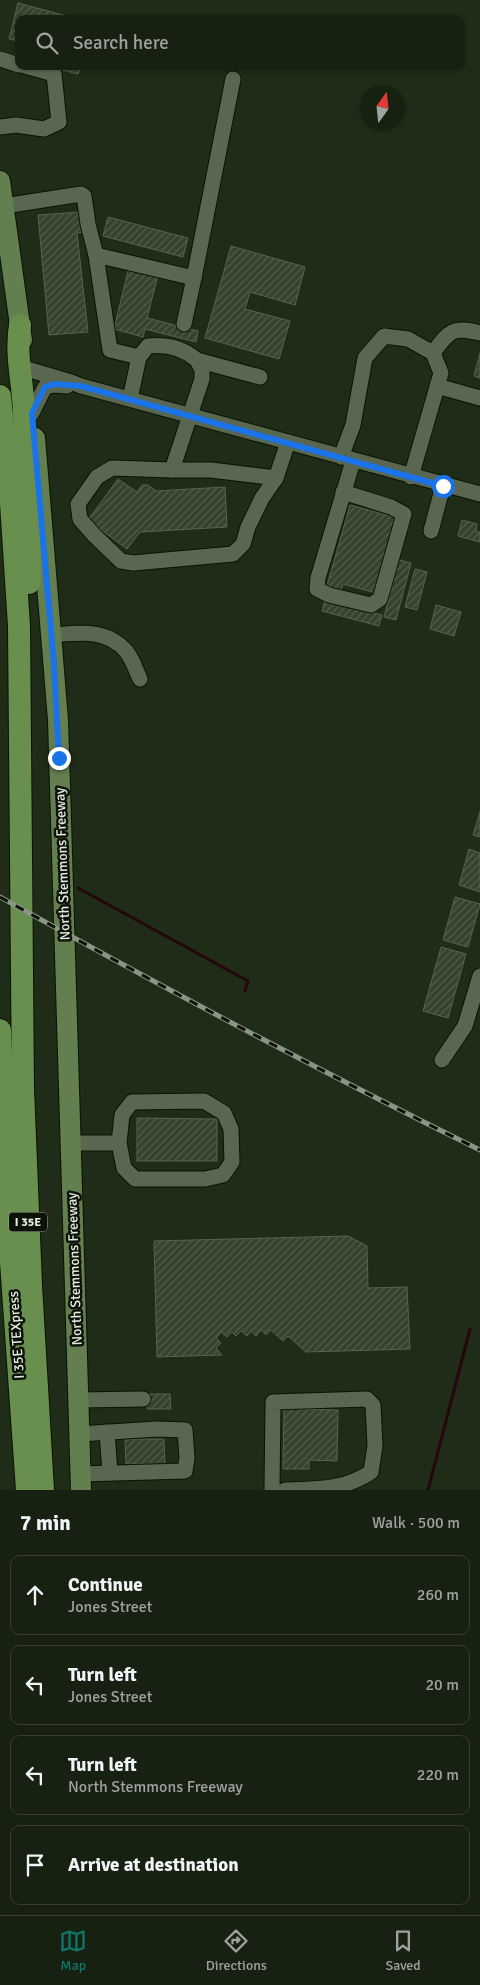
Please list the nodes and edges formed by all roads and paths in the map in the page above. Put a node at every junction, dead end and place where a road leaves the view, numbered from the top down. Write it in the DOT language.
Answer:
graph roads {
  1 [pos="0,59"];
  2 [pos="15,63"];
  3 [pos="39,70"];
  4 [pos="233,79"];
  5 [pos="0,127"];
  6 [pos="0,181"];
  7 [pos="4,206"];
  8 [pos="96,255"];
  9 [pos="194,278"];
  10 [pos="184,324"];
  11 [pos="20,325"];
  12 [pos="480,333"];
  13 [pos="433,353"];
  14 [pos="139,357"];
  15 [pos="197,360"];
  16 [pos="27,369"];
  17 [pos="260,377"];
  18 [pos="81,386"];
  19 [pos="437,386"];
  20 [pos="0,396"];
  21 [pos="480,398"];
  22 [pos="130,399"];
  23 [pos="32,413"];
  24 [pos="191,416"];
  25 [pos="288,442"];
  26 [pos="347,459"];
  27 [pos="172,470"];
  28 [pos="411,477"];
  29 [pos="276,478"];
  30 [pos="443,486"];
  31 [pos="344,492"];
  32 [pos="480,494"];
  33 [pos="432,531"];
  34 [pos="19,626"];
  35 [pos="52,635"];
  36 [pos="140,679"];
  37 [pos="480,976"];
  38 [pos="0,1030"];
  39 [pos="442,1060"];
  40 [pos="70,1143"];
  41 [pos="119,1143"];
  42 [pos="143,1398"];
  43 [pos="78,1400"];
  44 [pos="107,1432"];
  45 [pos="79,1434"];
  46 [pos="110,1473"];
  47 [pos="81,1482"];
  48 [pos="27,1490"];
  49 [pos="43,1490"];
  50 [pos="272,1490"];
  51 [pos="285,1490"];
  1 -- 2 [label="street"];
  3 -- 5 [label="street"];
  4 -- 9 [label="street"];
  6 -- 7 [label="main road, North Stemmons Freeway"];
  7 -- 8 [label="street"];
  7 -- 11 [label="main road, North Stemmons Freeway"];
  8 -- 9 [label="street"];
  8 -- 14 [label="street"];
  9 -- 10 [label="street"];
  11 -- 16 [label="main road, North Stemmons Freeway"];
  11 -- 34 [label="highway"];
  12 -- 13 [label="street"];
  13 -- 19 [label="street"];
  13 -- 26 [label="street"];
  14 -- 15 [label="street"];
  14 -- 22 [label="street"];
  15 -- 17 [label="street"];
  15 -- 24 [label="street"];
  16 -- 18 [label="street"];
  16 -- 23 [label="main road, North Stemmons Freeway"];
  18 -- 22 [label="street"];
  18 -- 23 [label="street"];
  19 -- 21 [label="street"];
  19 -- 28 [label="street"];
  20 -- 34 [label="highway, I 35E"];
  22 -- 24 [label="street"];
  23 -- 35 [label="main road, North Stemmons Freeway"];
  24 -- 25 [label="street"];
  24 -- 27 [label="street"];
  25 -- 26 [label="street"];
  25 -- 29 [label="street"];
  26 -- 28 [label="street"];
  26 -- 31 [label="street"];
  27 -- 29 [label="street"];
  27 -- 29 [label="street"];
  28 -- 30 [label="street"];
  30 -- 32 [label="street"];
  30 -- 33 [label="street"];
  31 -- 31 [label="street"];
  34 -- 49 [label="highway, I 35E"];
  35 -- 36 [label="street"];
  35 -- 40 [label="main road, North Stemmons Freeway"];
  37 -- 39 [label="street"];
  38 -- 48 [label="highway, I 35E TEXpress"];
  40 -- 41 [label="street"];
  40 -- 43 [label="main road, North Stemmons Freeway"];
  41 -- 41 [label="street"];
  42 -- 43 [label="street"];
  43 -- 45 [label="main road, North Stemmons Freeway"];
  44 -- 45 [label="street"];
  44 -- 46 [label="street"];
  44 -- 46 [label="street"];
  45 -- 47 [label="main road, North Stemmons Freeway"];
  46 -- 47 [label="street"];
  50 -- 51 [label="street"];
}
